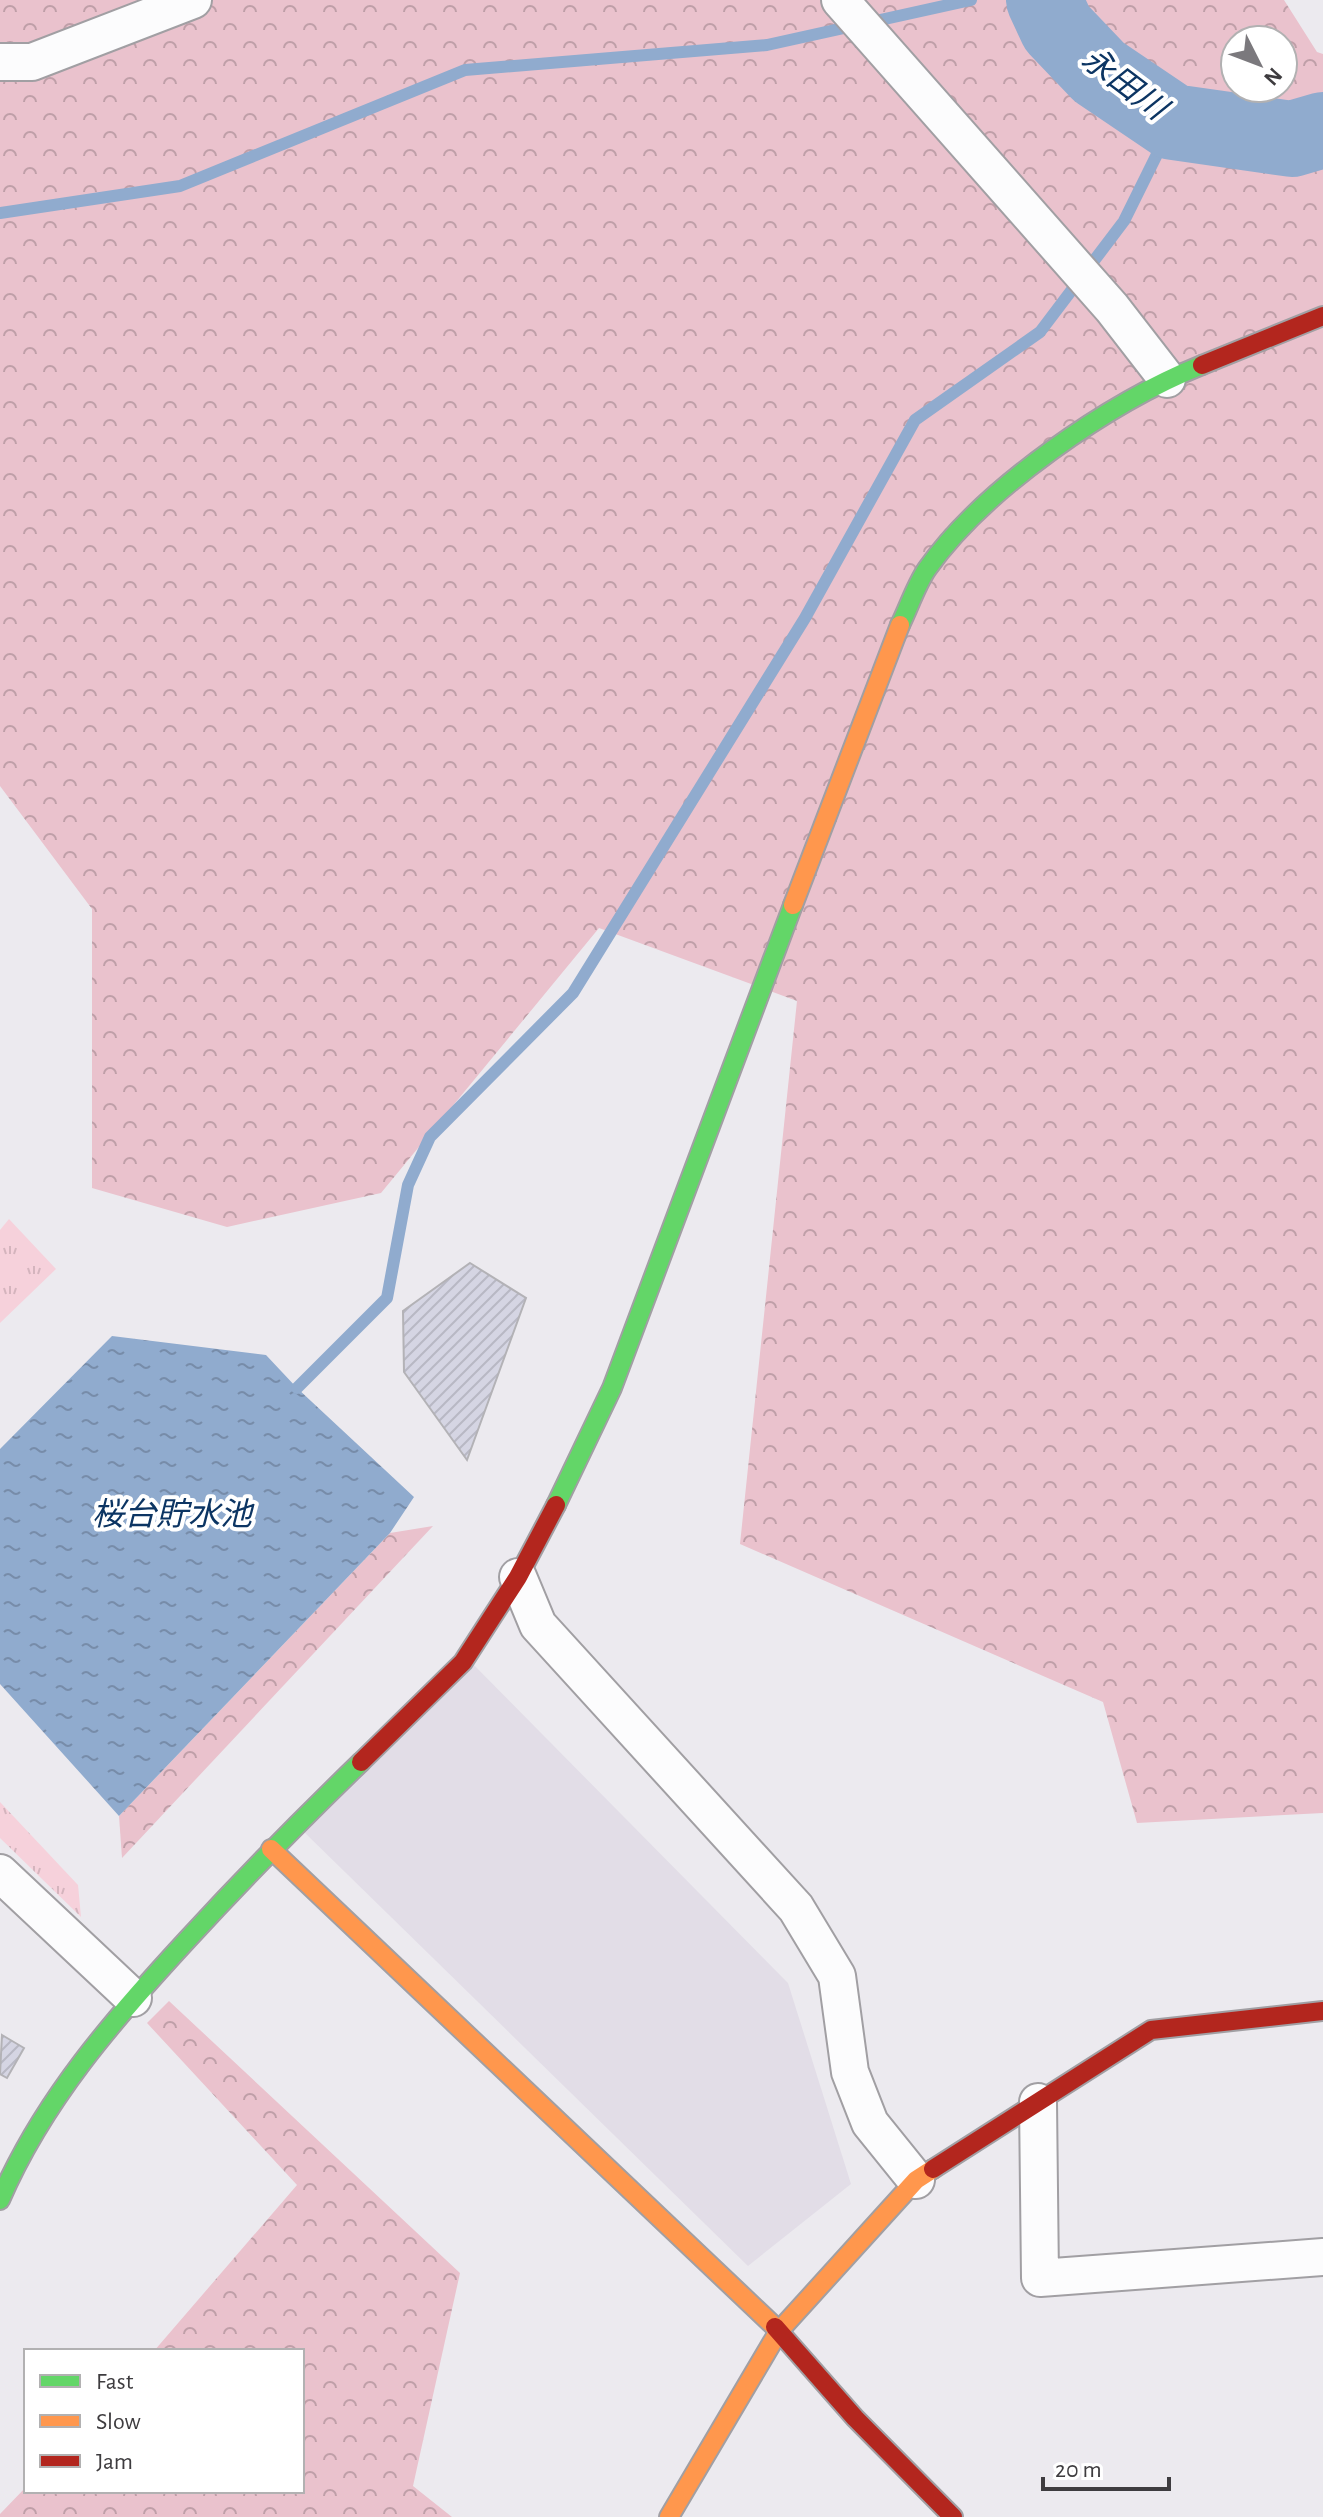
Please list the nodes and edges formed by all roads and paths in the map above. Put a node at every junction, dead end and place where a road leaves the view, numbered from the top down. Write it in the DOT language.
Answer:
graph roads {
  1 [pos="193,0"];
  2 [pos="840,1"];
  3 [pos="0,62"];
  4 [pos="1323,316"];
  5 [pos="1167,379"];
  6 [pos="518,1577"];
  7 [pos="271,1849"];
  8 [pos="0,1873"];
  9 [pos="133,1998"];
  10 [pos="1323,2011"];
  11 [pos="1038,2102"];
  12 [pos="916,2180"];
  13 [pos="0,2200"];
  14 [pos="1323,2257"];
  15 [pos="779,2331"];
  16 [pos="669,2517"];
  17 [pos="953,2517"];
  1 -- 3 [label="street"];
  2 -- 5 [label="street"];
  4 -- 5 [label="street"];
  5 -- 6 [label="street"];
  6 -- 7 [label="street"];
  6 -- 12 [label="street"];
  7 -- 9 [label="street"];
  7 -- 15 [label="street"];
  8 -- 9 [label="street"];
  9 -- 13 [label="street"];
  10 -- 11 [label="street"];
  11 -- 12 [label="street"];
  11 -- 14 [label="street"];
  12 -- 15 [label="street"];
  15 -- 16 [label="street"];
  15 -- 17 [label="street"];
}
